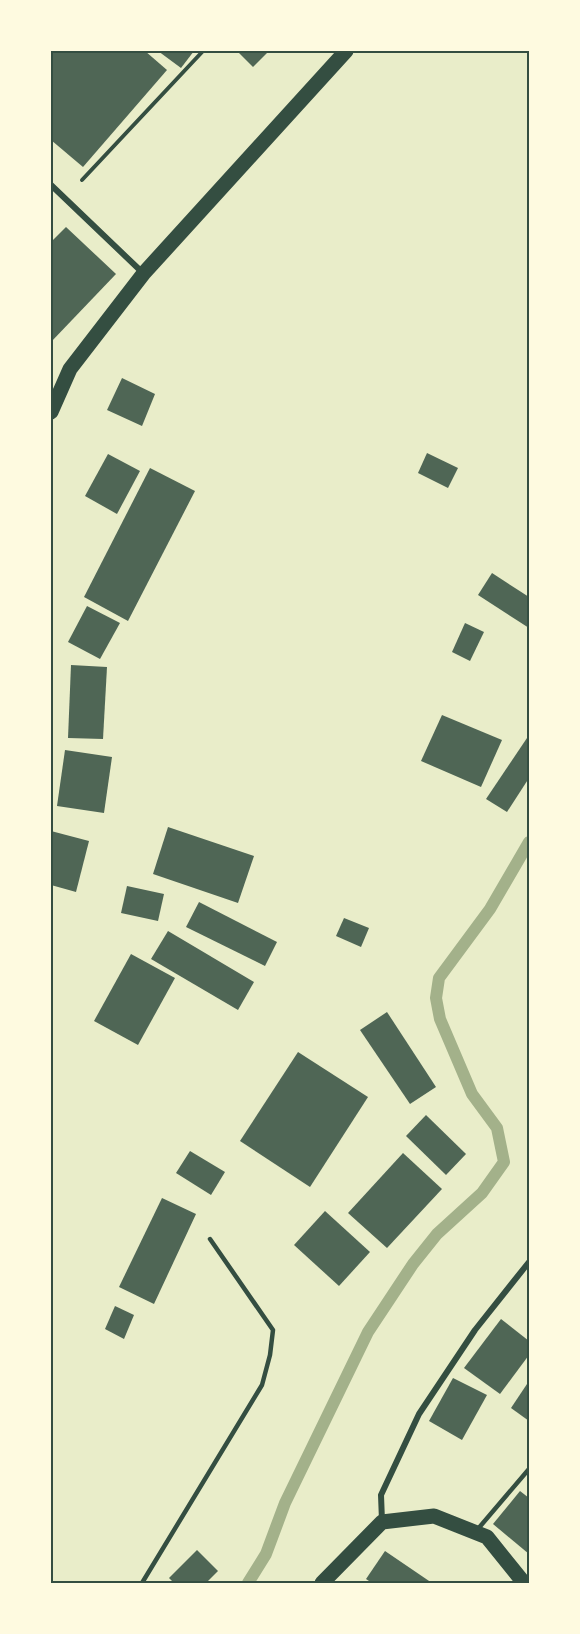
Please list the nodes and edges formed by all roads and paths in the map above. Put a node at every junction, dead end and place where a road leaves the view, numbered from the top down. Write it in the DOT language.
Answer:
graph roads {
  1 [pos="203,51"];
  2 [pos="346,51"];
  3 [pos="51,185"];
  4 [pos="65,198"];
  5 [pos="144,273"];
  6 [pos="51,412"];
  7 [pos="210,1239"];
  8 [pos="529,1262"];
  9 [pos="529,1469"];
  10 [pos="382,1522"];
  11 [pos="475,1532"];
  12 [pos="142,1583"];
  13 [pos="322,1583"];
  14 [pos="524,1583"];
  1 -- 4 [label="path"];
  2 -- 5 [label="main road"];
  3 -- 4 [label="street"];
  4 -- 5 [label="street"];
  5 -- 6 [label="main road"];
  7 -- 12 [label="lane"];
  8 -- 10 [label="street"];
  9 -- 11 [label="lane"];
  10 -- 11 [label="main road"];
  10 -- 13 [label="main road"];
  11 -- 14 [label="main road"];
}
